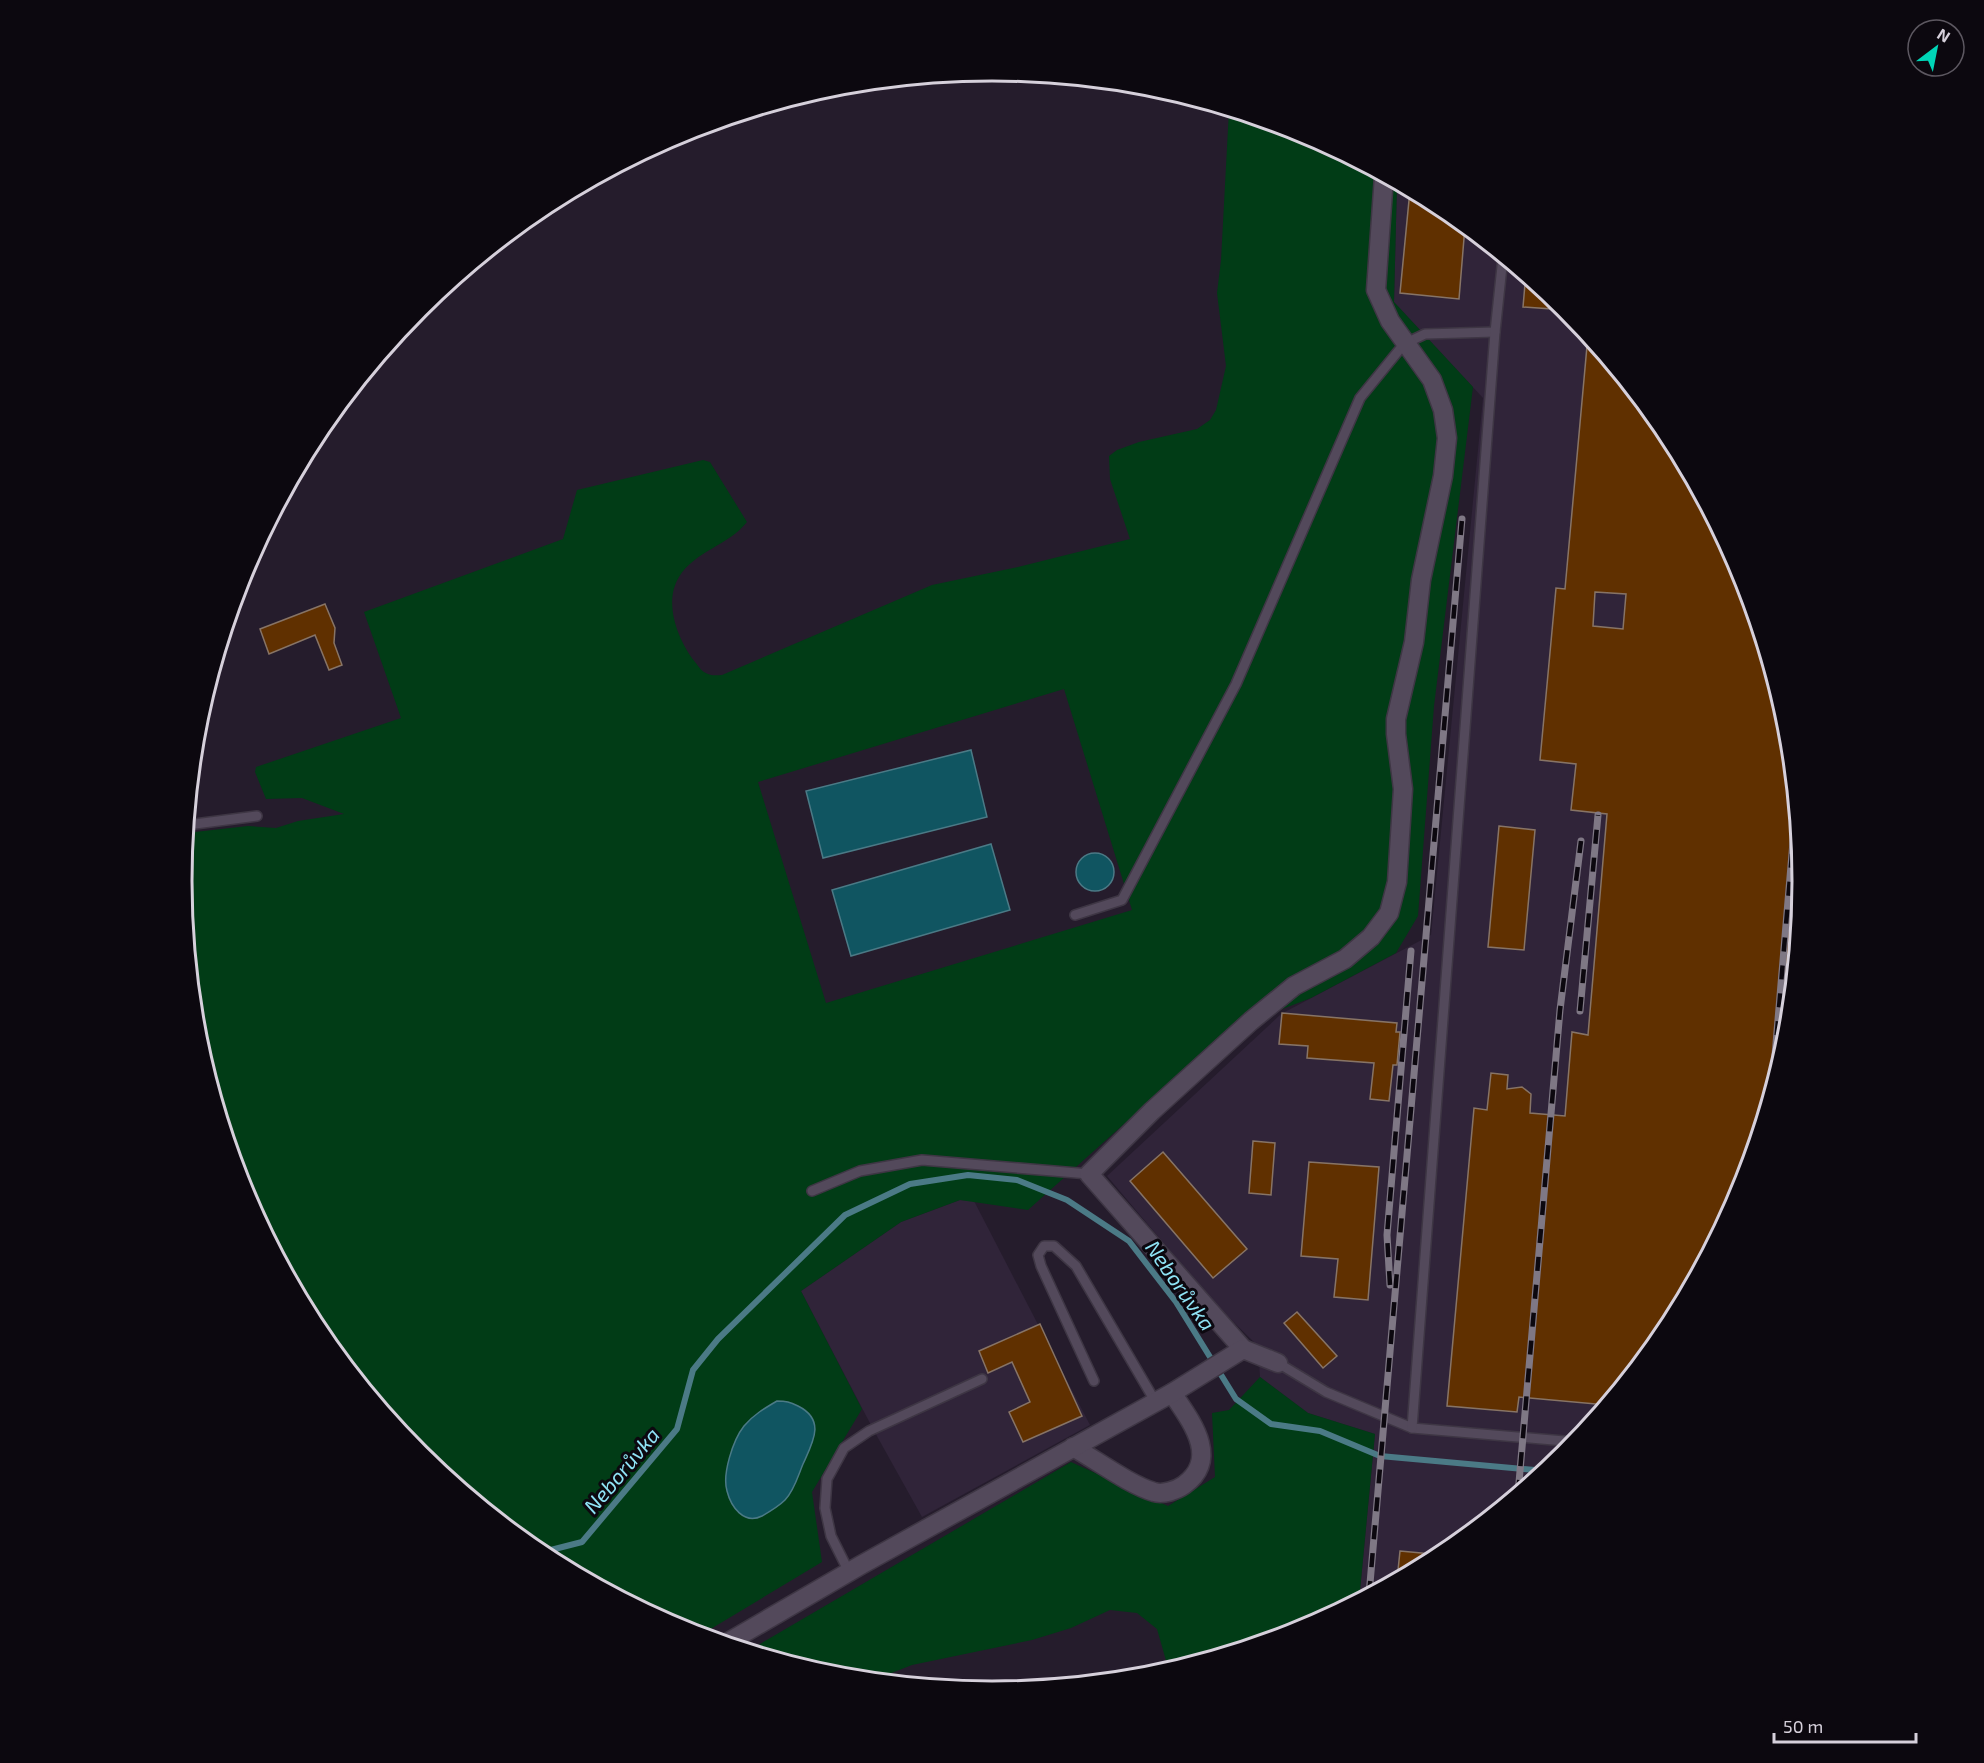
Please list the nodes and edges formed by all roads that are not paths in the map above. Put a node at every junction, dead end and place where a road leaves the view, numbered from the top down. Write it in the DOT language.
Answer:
graph roads {
  1 [pos="1383,184"];
  2 [pos="1502,265"];
  3 [pos="1495,332"];
  4 [pos="1404,344"];
  5 [pos="257,816"];
  6 [pos="193,824"];
  7 [pos="1075,915"];
  8 [pos="1089,1174"];
  9 [pos="812,1191"];
  10 [pos="1238,1352"];
  11 [pos="1278,1363"];
  12 [pos="982,1379"];
  13 [pos="1094,1381"];
  14 [pos="1172,1393"];
  15 [pos="1155,1401"];
  16 [pos="1412,1428"];
  17 [pos="1564,1441"];
  18 [pos="1073,1447"];
  19 [pos="849,1572"];
  20 [pos="733,1639"];
  1 -- 4 [label="street"];
  2 -- 3 [label="lane"];
  3 -- 4 [label="lane"];
  3 -- 16 [label="lane"];
  4 -- 7 [label="lane"];
  4 -- 8 [label="street"];
  5 -- 6 [label="lane"];
  8 -- 9 [label="lane"];
  8 -- 10 [label="street"];
  10 -- 11 [label="street"];
  10 -- 14 [label="street"];
  11 -- 16 [label="lane"];
  12 -- 19 [label="lane"];
  13 -- 15 [label="lane"];
  14 -- 15 [label="street"];
  14 -- 18 [label="street"];
  15 -- 18 [label="street"];
  16 -- 17 [label="lane"];
  18 -- 19 [label="street"];
  19 -- 20 [label="street"];
}
